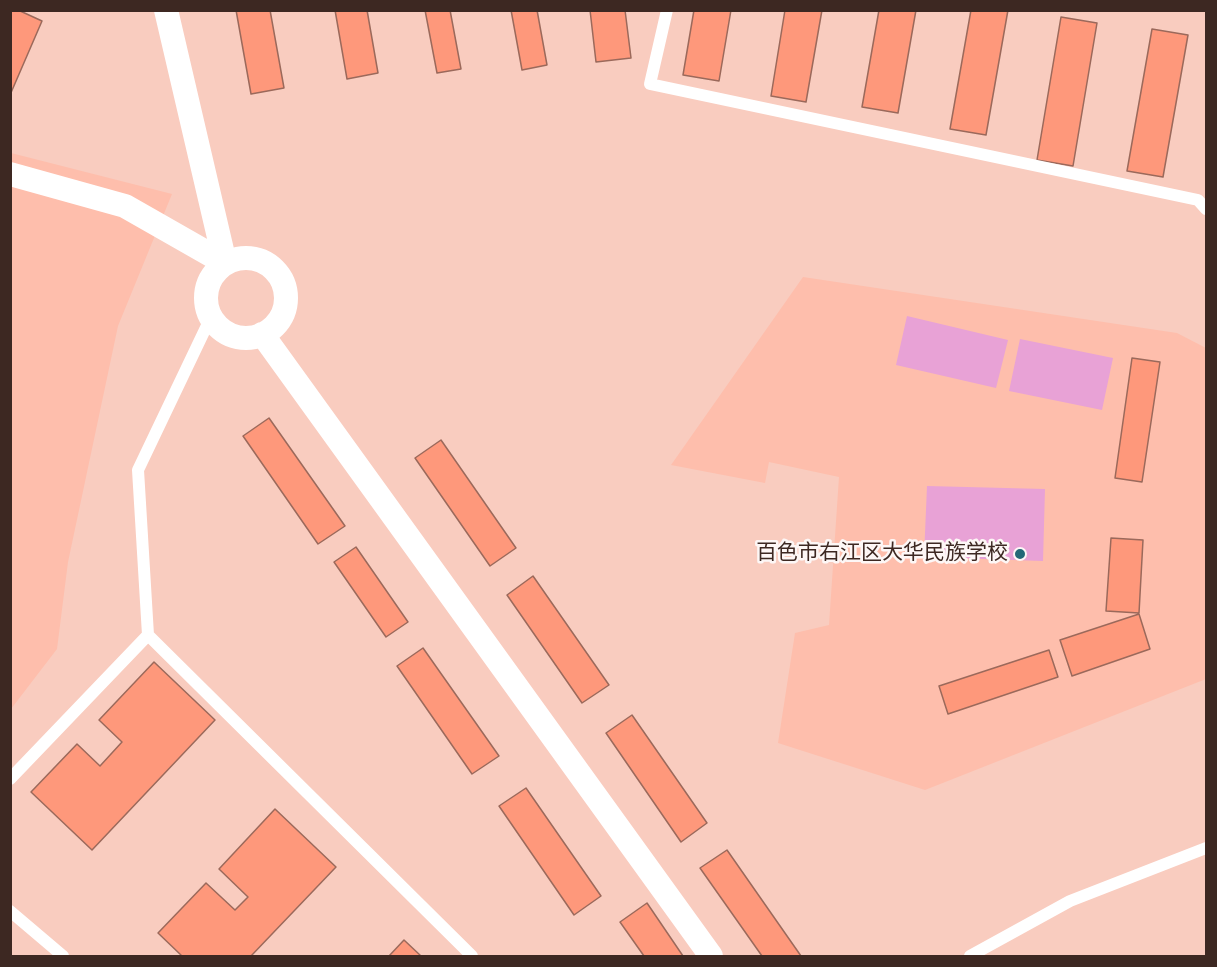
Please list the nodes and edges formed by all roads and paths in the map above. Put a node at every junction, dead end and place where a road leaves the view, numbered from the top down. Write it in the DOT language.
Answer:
graph roads {
  1 [pos="166,10"];
  2 [pos="667,10"];
  3 [pos="10,174"];
  4 [pos="1206,209"];
  5 [pos="225,263"];
  6 [pos="211,317"];
  7 [pos="262,334"];
  8 [pos="148,635"];
  9 [pos="10,779"];
  10 [pos="1206,848"];
  11 [pos="10,910"];
  12 [pos="63,957"];
  13 [pos="472,957"];
  14 [pos="711,957"];
  15 [pos="970,957"];
  1 -- 5 [label="street"];
  2 -- 4 [label="lane"];
  3 -- 5 [label="street"];
  5 -- 6 [label="street"];
  5 -- 7 [label="street"];
  6 -- 7 [label="street"];
  6 -- 8 [label="lane"];
  7 -- 14 [label="street"];
  8 -- 9 [label="lane"];
  8 -- 13 [label="lane"];
  10 -- 15 [label="lane"];
  11 -- 12 [label="lane"];
}
